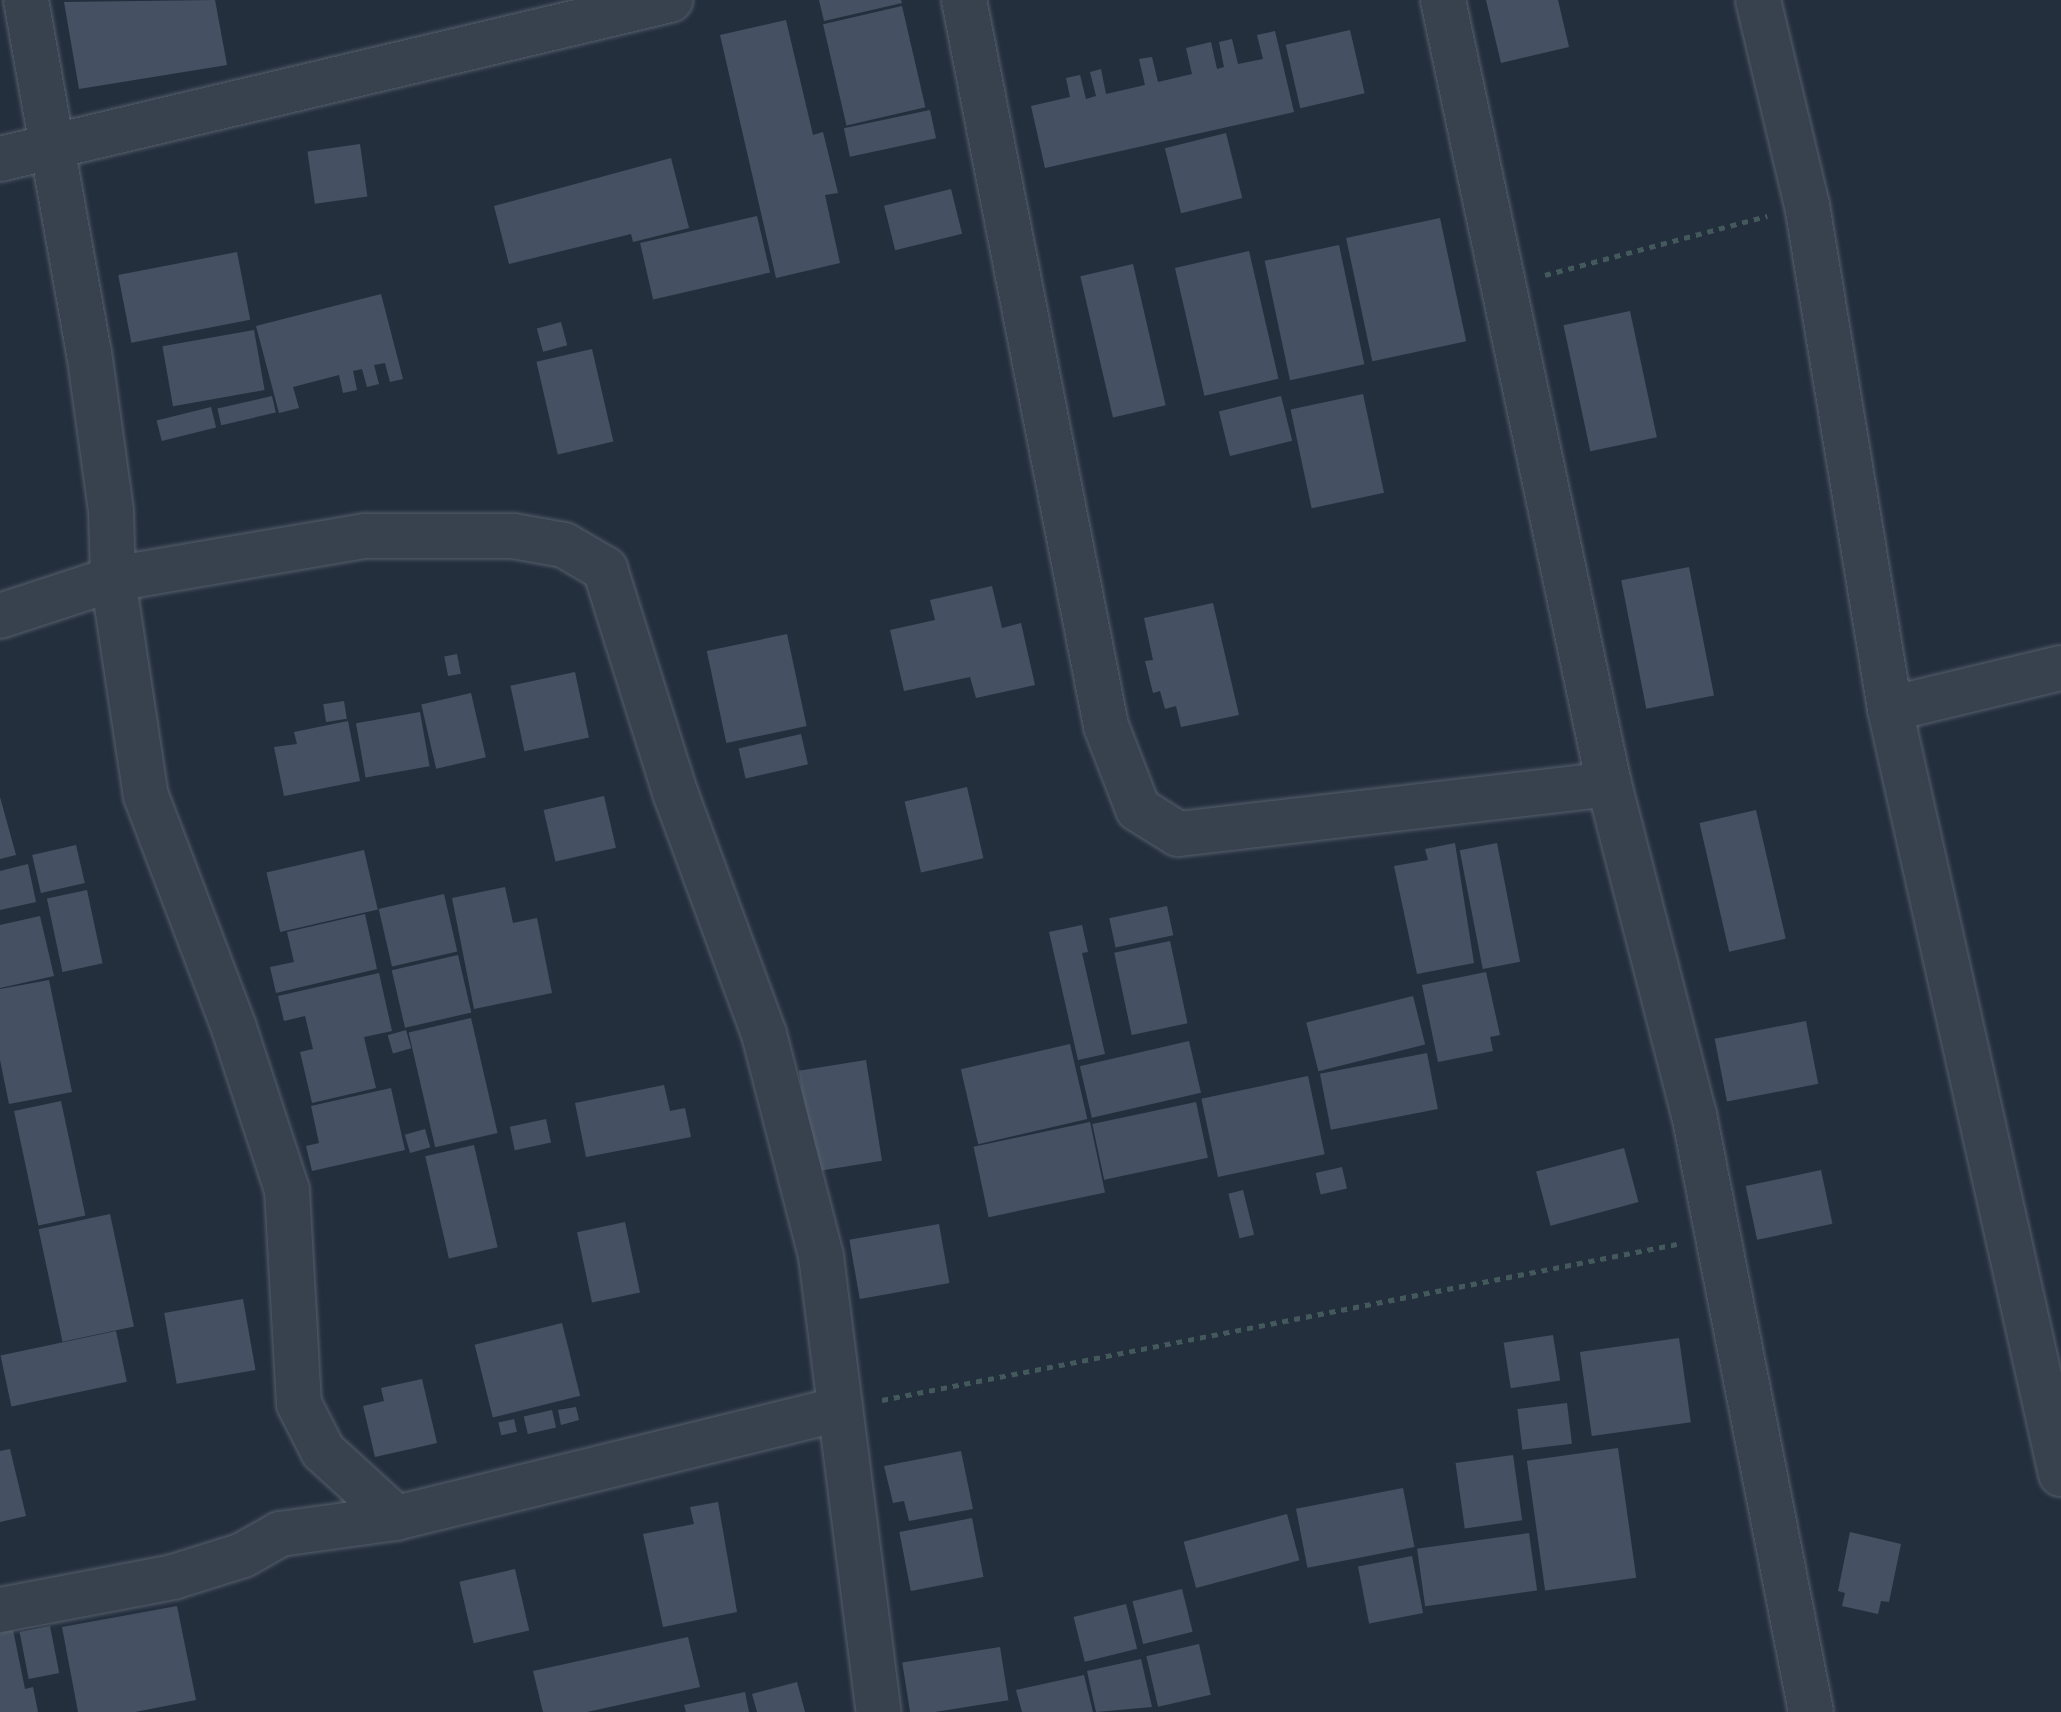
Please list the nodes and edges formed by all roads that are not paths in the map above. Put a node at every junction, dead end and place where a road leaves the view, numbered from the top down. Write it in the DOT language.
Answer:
graph roads {
  1 [pos="26,0"];
  2 [pos="670,0"];
  3 [pos="964,0"];
  4 [pos="1443,0"];
  5 [pos="1758,0"];
  6 [pos="52,149"];
  7 [pos="0,159"];
  8 [pos="113,579"];
  9 [pos="0,616"];
  10 [pos="2061,668"];
  11 [pos="1890,709"];
  12 [pos="1609,784"];
  13 [pos="840,1409"];
  14 [pos="2061,1474"];
  15 [pos="396,1518"];
  16 [pos="0,1610"];
  17 [pos="879,1712"];
  18 [pos="1811,1712"];
  1 -- 6 [label="street"];
  2 -- 6 [label="street"];
  3 -- 12 [label="street"];
  4 -- 12 [label="street"];
  5 -- 11 [label="street"];
  6 -- 7 [label="street"];
  6 -- 8 [label="street"];
  8 -- 9 [label="street"];
  8 -- 13 [label="street"];
  8 -- 15 [label="street"];
  10 -- 11 [label="street"];
  11 -- 14 [label="street"];
  12 -- 18 [label="street"];
  13 -- 15 [label="street"];
  13 -- 17 [label="street"];
  15 -- 16 [label="street"];
}
